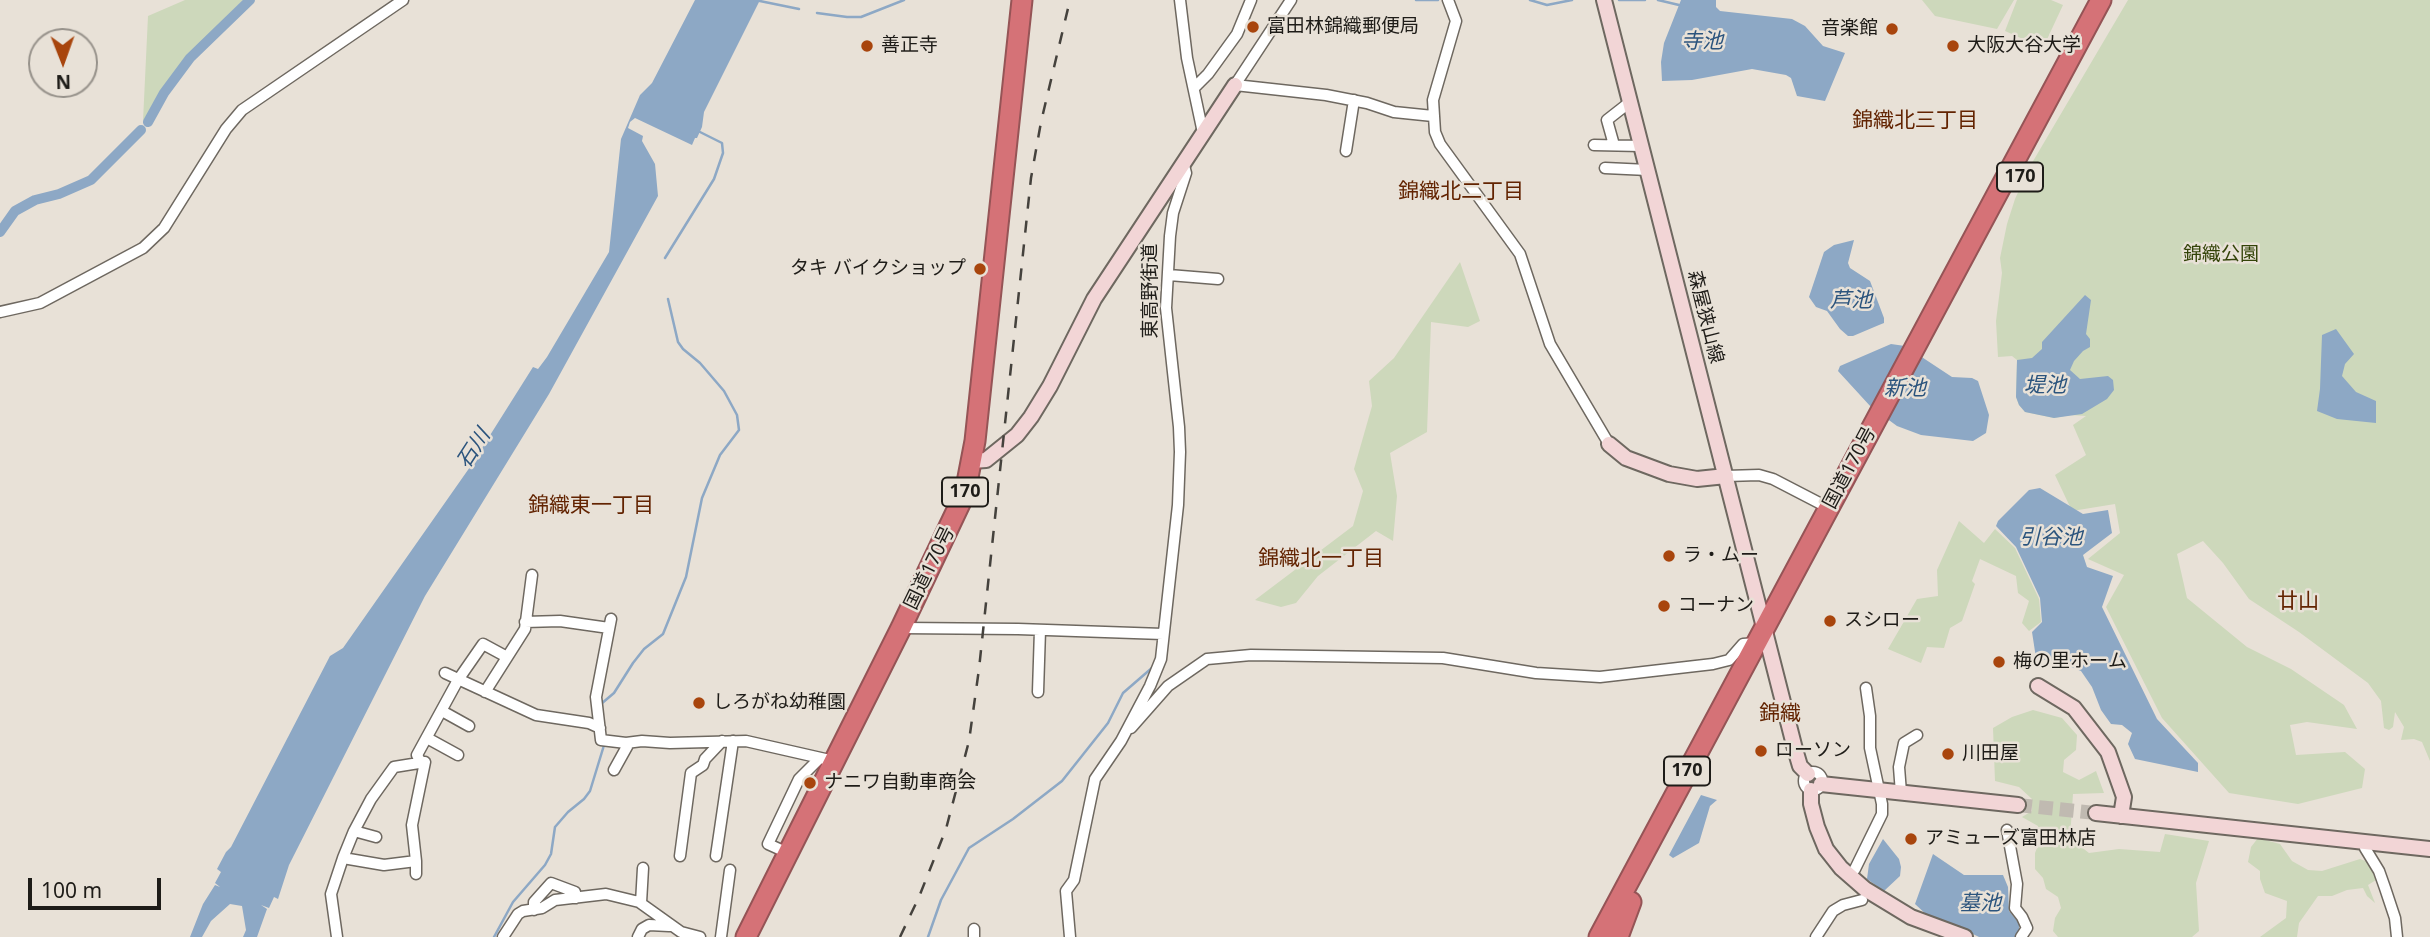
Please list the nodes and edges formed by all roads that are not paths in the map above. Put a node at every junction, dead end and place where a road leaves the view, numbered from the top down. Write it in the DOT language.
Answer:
graph roads {
  1 [pos="403,0"];
  2 [pos="1022,0"];
  3 [pos="1180,0"];
  4 [pos="1251,0"];
  5 [pos="1291,0"];
  6 [pos="1448,0"];
  7 [pos="1604,0"];
  8 [pos="2093,0"];
  9 [pos="2101,0"];
  10 [pos="2114,0"];
  11 [pos="2063,75"];
  12 [pos="1235,85"];
  13 [pos="1194,88"];
  14 [pos="1354,100"];
  15 [pos="1630,102"];
  16 [pos="1433,116"];
  17 [pos="1203,132"];
  18 [pos="1594,145"];
  19 [pos="1614,145"];
  20 [pos="1641,146"];
  21 [pos="1346,151"];
  22 [pos="1183,162"];
  23 [pos="1605,168"];
  24 [pos="1648,170"];
  25 [pos="1169,275"];
  26 [pos="1217,279"];
  27 [pos="0,312"];
  28 [pos="1882,422"];
  29 [pos="1609,444"];
  30 [pos="972,461"];
  31 [pos="1726,477"];
  32 [pos="1829,508"];
  33 [pos="532,575"];
  34 [pos="525,622"];
  35 [pos="901,628"];
  36 [pos="1040,630"];
  37 [pos="1163,634"];
  38 [pos="1764,637"];
  39 [pos="507,657"];
  40 [pos="444,673"];
  41 [pos="458,680"];
  42 [pos="2038,687"];
  43 [pos="1866,688"];
  44 [pos="485,692"];
  45 [pos="1038,692"];
  46 [pos="442,711"];
  47 [pos="469,726"];
  48 [pos="600,728"];
  49 [pos="1123,735"];
  50 [pos="1917,735"];
  51 [pos="427,738"];
  52 [pos="727,741"];
  53 [pos="629,743"];
  54 [pos="458,755"];
  55 [pos="827,759"];
  56 [pos="421,763"];
  57 [pos="614,770"];
  58 [pos="1808,774"];
  59 [pos="1816,787"];
  60 [pos="1879,791"];
  61 [pos="1900,793"];
  62 [pos="2018,805"];
  63 [pos="2096,813"];
  64 [pos="2121,816"];
  65 [pos="2007,830"];
  66 [pos="354,831"];
  67 [pos="376,837"];
  68 [pos="2365,842"];
  69 [pos="2430,849"];
  70 [pos="680,856"];
  71 [pos="716,856"];
  72 [pos="343,858"];
  73 [pos="416,861"];
  74 [pos="643,868"];
  75 [pos="730,870"];
  76 [pos="416,874"];
  77 [pos="1850,876"];
  78 [pos="1879,896"];
  79 [pos="576,898"];
  80 [pos="1861,900"];
  81 [pos="1631,902"];
  82 [pos="640,903"];
  83 [pos="534,910"];
  84 [pos="674,927"];
  85 [pos="1611,927"];
  86 [pos="337,937"];
  87 [pos="503,937"];
  88 [pos="638,937"];
  89 [pos="700,937"];
  90 [pos="721,937"];
  91 [pos="746,937"];
  92 [pos="1070,937"];
  93 [pos="1591,937"];
  94 [pos="1599,937"];
  95 [pos="1618,937"];
  96 [pos="1816,937"];
  97 [pos="1965,937"];
  98 [pos="2021,937"];
  99 [pos="2397,937"];
  1 -- 27 [label="street"];
  2 -- 30 [label="highway, 国道170号 / 170"];
  3 -- 13 [label="street"];
  4 -- 13 [label="street"];
  5 -- 12 [label="street"];
  6 -- 16 [label="street"];
  7 -- 15 [label="street, 森屋狭山線"];
  8 -- 11 [label="street"];
  9 -- 11 [label="highway, 国道170号 / 170"];
  10 -- 11 [label="highway, 国道170号 / 170"];
  11 -- 28 [label="highway, 国道170号 / 170"];
  12 -- 14 [label="street"];
  12 -- 17 [label="street, 東高野街道"];
  13 -- 17 [label="street"];
  14 -- 16 [label="street"];
  14 -- 21 [label="street"];
  15 -- 19 [label="street"];
  15 -- 20 [label="street, 森屋狭山線"];
  16 -- 29 [label="street"];
  17 -- 22 [label="street, 東高野街道"];
  18 -- 19 [label="street"];
  19 -- 20 [label="street"];
  20 -- 24 [label="street, 森屋狭山線"];
  22 -- 25 [label="street, 東高野街道"];
  22 -- 30 [label="street"];
  23 -- 24 [label="street"];
  24 -- 31 [label="street, 森屋狭山線"];
  25 -- 26 [label="street"];
  25 -- 37 [label="street, 東高野街道"];
  28 -- 32 [label="highway, 国道170号 / 170"];
  28 -- 38 [label="highway, 国道170号 / 170"];
  29 -- 31 [label="street"];
  30 -- 35 [label="highway, 国道170号 / 170"];
  31 -- 32 [label="street"];
  31 -- 38 [label="street, 森屋狭山線"];
  32 -- 38 [label="highway, 国道170号 / 170"];
  33 -- 34 [label="street"];
  34 -- 39 [label="street"];
  34 -- 48 [label="street"];
  35 -- 36 [label="street"];
  35 -- 55 [label="highway, 国道170号 / 170"];
  36 -- 37 [label="street"];
  36 -- 45 [label="street"];
  37 -- 49 [label="street, 東高野街道"];
  38 -- 49 [label="street"];
  38 -- 58 [label="street, 森屋狭山線"];
  38 -- 81 [label="highway, 国道170号 / 170"];
  38 -- 85 [label="highway, 国道170号 / 170"];
  39 -- 41 [label="street"];
  39 -- 44 [label="street"];
  40 -- 41 [label="street"];
  41 -- 44 [label="street"];
  41 -- 46 [label="street"];
  42 -- 64 [label="street"];
  43 -- 60 [label="street"];
  44 -- 48 [label="street"];
  46 -- 47 [label="street"];
  46 -- 51 [label="street"];
  48 -- 53 [label="street"];
  49 -- 92 [label="street"];
  50 -- 61 [label="street"];
  51 -- 54 [label="street"];
  51 -- 56 [label="street"];
  52 -- 53 [label="street"];
  52 -- 55 [label="street"];
  52 -- 70 [label="street"];
  52 -- 71 [label="street"];
  53 -- 57 [label="street"];
  55 -- 91 [label="highway, 国道170号 / 170"];
  56 -- 66 [label="street"];
  56 -- 73 [label="street"];
  58 -- 59 [label="street"];
  59 -- 60 [label="street"];
  59 -- 77 [label="street"];
  60 -- 61 [label="street"];
  60 -- 77 [label="street"];
  61 -- 62 [label="street"];
  63 -- 64 [label="street"];
  64 -- 68 [label="street"];
  65 -- 98 [label="street"];
  66 -- 67 [label="street"];
  66 -- 72 [label="street"];
  68 -- 69 [label="street"];
  68 -- 99 [label="street"];
  72 -- 73 [label="street"];
  72 -- 86 [label="street"];
  73 -- 76 [label="street"];
  74 -- 82 [label="street"];
  75 -- 90 [label="street"];
  77 -- 78 [label="street"];
  78 -- 80 [label="street"];
  78 -- 97 [label="street"];
  79 -- 82 [label="street"];
  79 -- 83 [label="street"];
  79 -- 83 [label="street"];
  80 -- 96 [label="street"];
  81 -- 85 [label="highway, 国道170号 / 170"];
  81 -- 95 [label="highway"];
  82 -- 84 [label="street"];
  83 -- 87 [label="street"];
  84 -- 88 [label="street"];
  84 -- 89 [label="street"];
  85 -- 93 [label="highway"];
  85 -- 94 [label="highway, 国道170号 / 170"];
}
